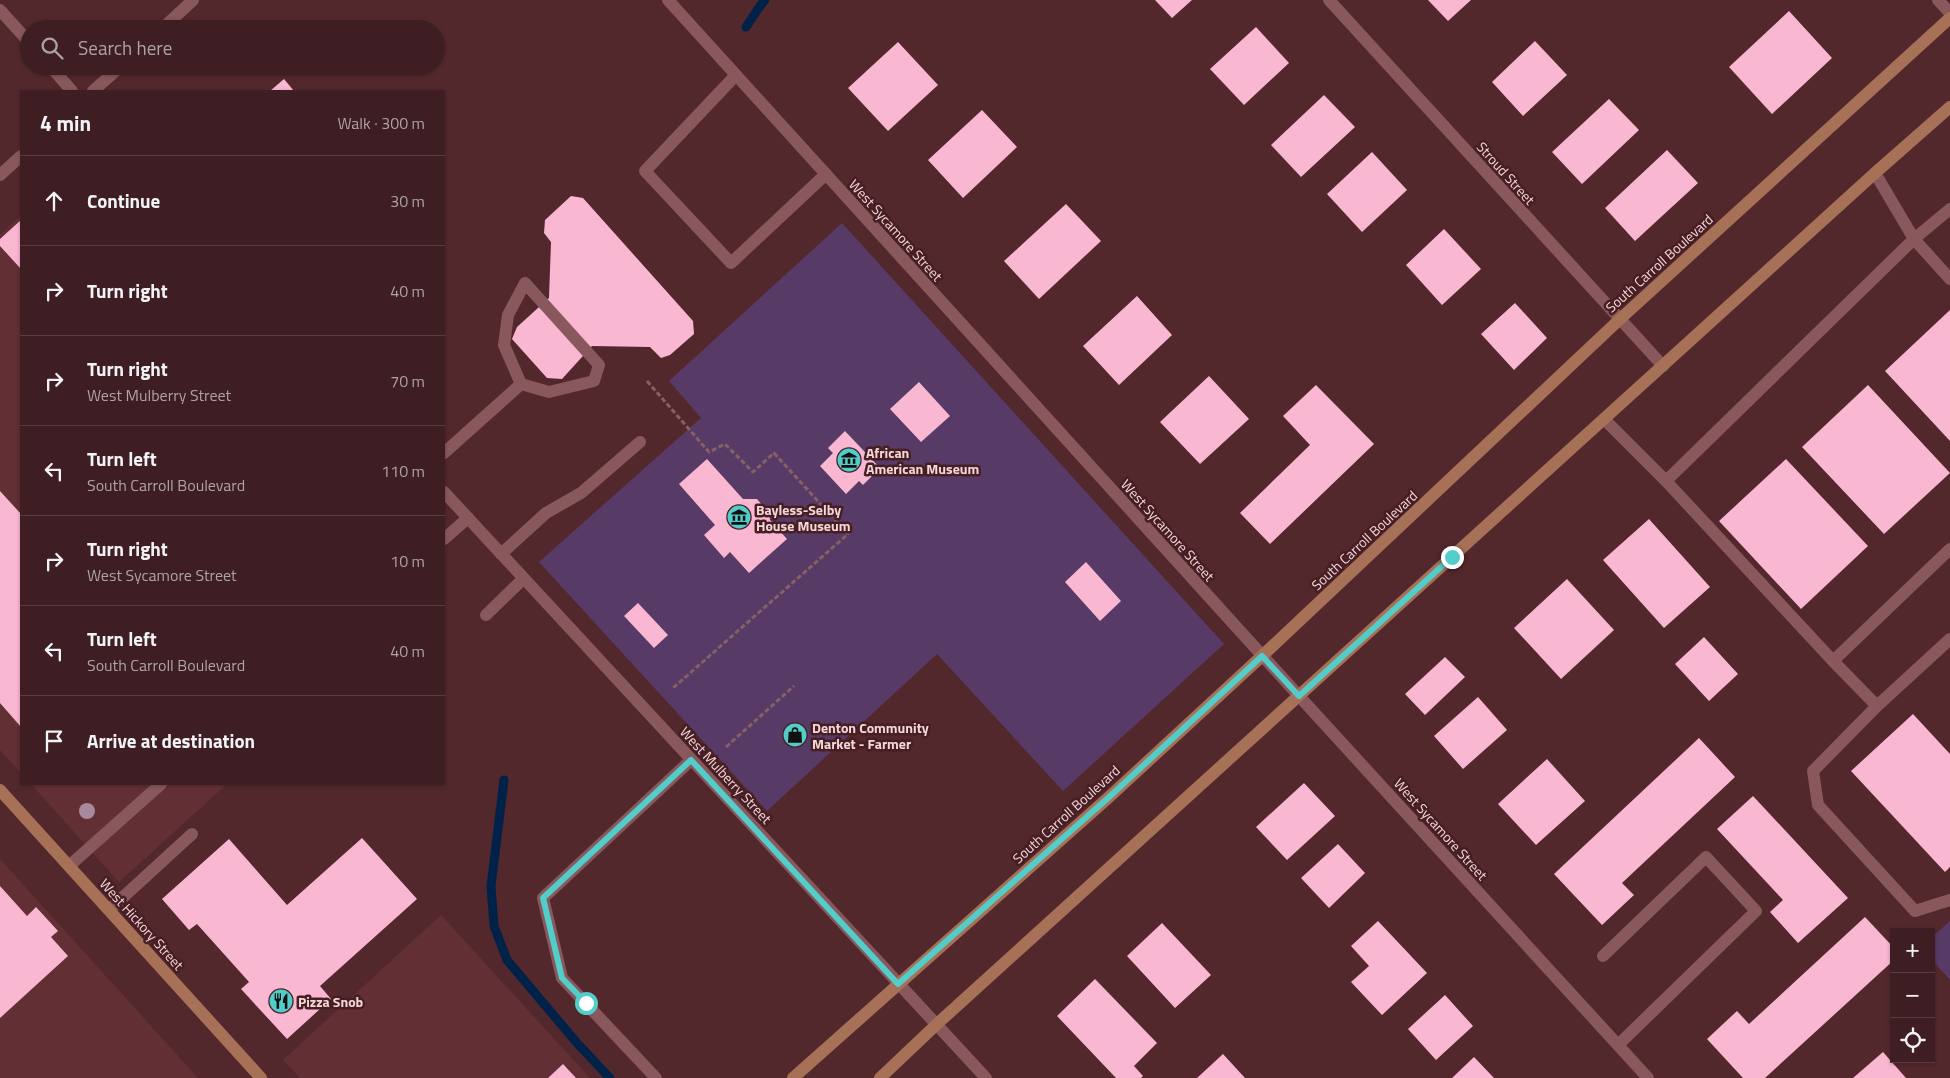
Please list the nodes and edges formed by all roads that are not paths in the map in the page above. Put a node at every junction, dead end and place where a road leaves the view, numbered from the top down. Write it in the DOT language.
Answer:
graph roads {
  1 [pos="193,0"];
  2 [pos="668,0"];
  3 [pos="1329,0"];
  4 [pos="1938,0"];
  5 [pos="0,10"];
  6 [pos="1950,13"];
  7 [pos="1950,18"];
  8 [pos="172,20"];
  9 [pos="20,32"];
  10 [pos="58,75"];
  11 [pos="111,75"];
  12 [pos="736,75"];
  13 [pos="71,90"];
  14 [pos="94,90"];
  15 [pos="1950,107"];
  16 [pos="20,157"];
  17 [pos="1875,173"];
  18 [pos="826,174"];
  19 [pos="0,175"];
  20 [pos="1950,210"];
  21 [pos="1914,239"];
  22 [pos="1950,279"];
  23 [pos="1619,320"];
  24 [pos="1662,366"];
  25 [pos="521,384"];
  26 [pos="1604,419"];
  27 [pos="640,442"];
  28 [pos="445,452"];
  29 [pos="1666,481"];
  30 [pos="445,493"];
  31 [pos="468,518"];
  32 [pos="445,538"];
  33 [pos="1950,549"];
  34 [pos="501,554"];
  35 [pos="523,579"];
  36 [pos="486,615"];
  37 [pos="1950,639"];
  38 [pos="1262,656"];
  39 [pos="1833,662"];
  40 [pos="1299,696"];
  41 [pos="1877,706"];
  42 [pos="691,760"];
  43 [pos="160,785"];
  44 [pos="0,790"];
  45 [pos="192,834"];
  46 [pos="69,866"];
  47 [pos="1950,900"];
  48 [pos="109,910"];
  49 [pos="1602,956"];
  50 [pos="898,984"];
  51 [pos="937,1024"];
  52 [pos="1618,1044"];
  53 [pos="261,1078"];
  54 [pos="656,1078"];
  55 [pos="793,1078"];
  56 [pos="880,1078"];
  57 [pos="986,1078"];
  58 [pos="1648,1078"];
  1 -- 8 [label="street"];
  2 -- 12 [label="street, West Sycamore Street"];
  3 -- 23 [label="street, Stroud Street"];
  4 -- 6 [label="street"];
  5 -- 9 [label="street"];
  7 -- 23 [label="main road, South Carroll Boulevard"];
  10 -- 13 [label="street"];
  11 -- 14 [label="street"];
  12 -- 18 [label="street, West Sycamore Street"];
  12 -- 18 [label="street"];
  15 -- 17 [label="main road"];
  16 -- 19 [label="street"];
  17 -- 21 [label="street"];
  17 -- 24 [label="main road"];
  18 -- 38 [label="street, West Sycamore Street"];
  20 -- 21 [label="street"];
  21 -- 22 [label="street"];
  21 -- 29 [label="street"];
  23 -- 24 [label="street, Stroud Street"];
  23 -- 38 [label="main road, South Carroll Boulevard"];
  24 -- 26 [label="main road"];
  25 -- 25 [label="street"];
  25 -- 28 [label="street"];
  26 -- 29 [label="street"];
  26 -- 40 [label="main road"];
  27 -- 34 [label="street"];
  29 -- 39 [label="street"];
  30 -- 31 [label="street, West Mulberry Street"];
  31 -- 32 [label="street"];
  31 -- 34 [label="street, West Mulberry Street"];
  33 -- 39 [label="street"];
  34 -- 35 [label="street, West Mulberry Street"];
  35 -- 36 [label="street"];
  35 -- 42 [label="street, West Mulberry Street"];
  37 -- 41 [label="street"];
  38 -- 40 [label="street, West Sycamore Street"];
  38 -- 50 [label="main road, South Carroll Boulevard"];
  39 -- 41 [label="street"];
  40 -- 51 [label="main road"];
  40 -- 52 [label="street, West Sycamore Street"];
  41 -- 47 [label="street"];
  42 -- 50 [label="street, West Mulberry Street"];
  42 -- 54 [label="street"];
  43 -- 46 [label="street"];
  44 -- 46 [label="main road, West Hickory Street"];
  45 -- 48 [label="street"];
  46 -- 48 [label="main road, West Hickory Street"];
  48 -- 53 [label="main road, West Hickory Street"];
  49 -- 52 [label="street"];
  50 -- 51 [label="street, West Mulberry Street"];
  50 -- 55 [label="main road, South Carroll Boulevard"];
  51 -- 56 [label="main road"];
  51 -- 57 [label="street, West Mulberry Street"];
  52 -- 58 [label="street, West Sycamore Street"];
}
